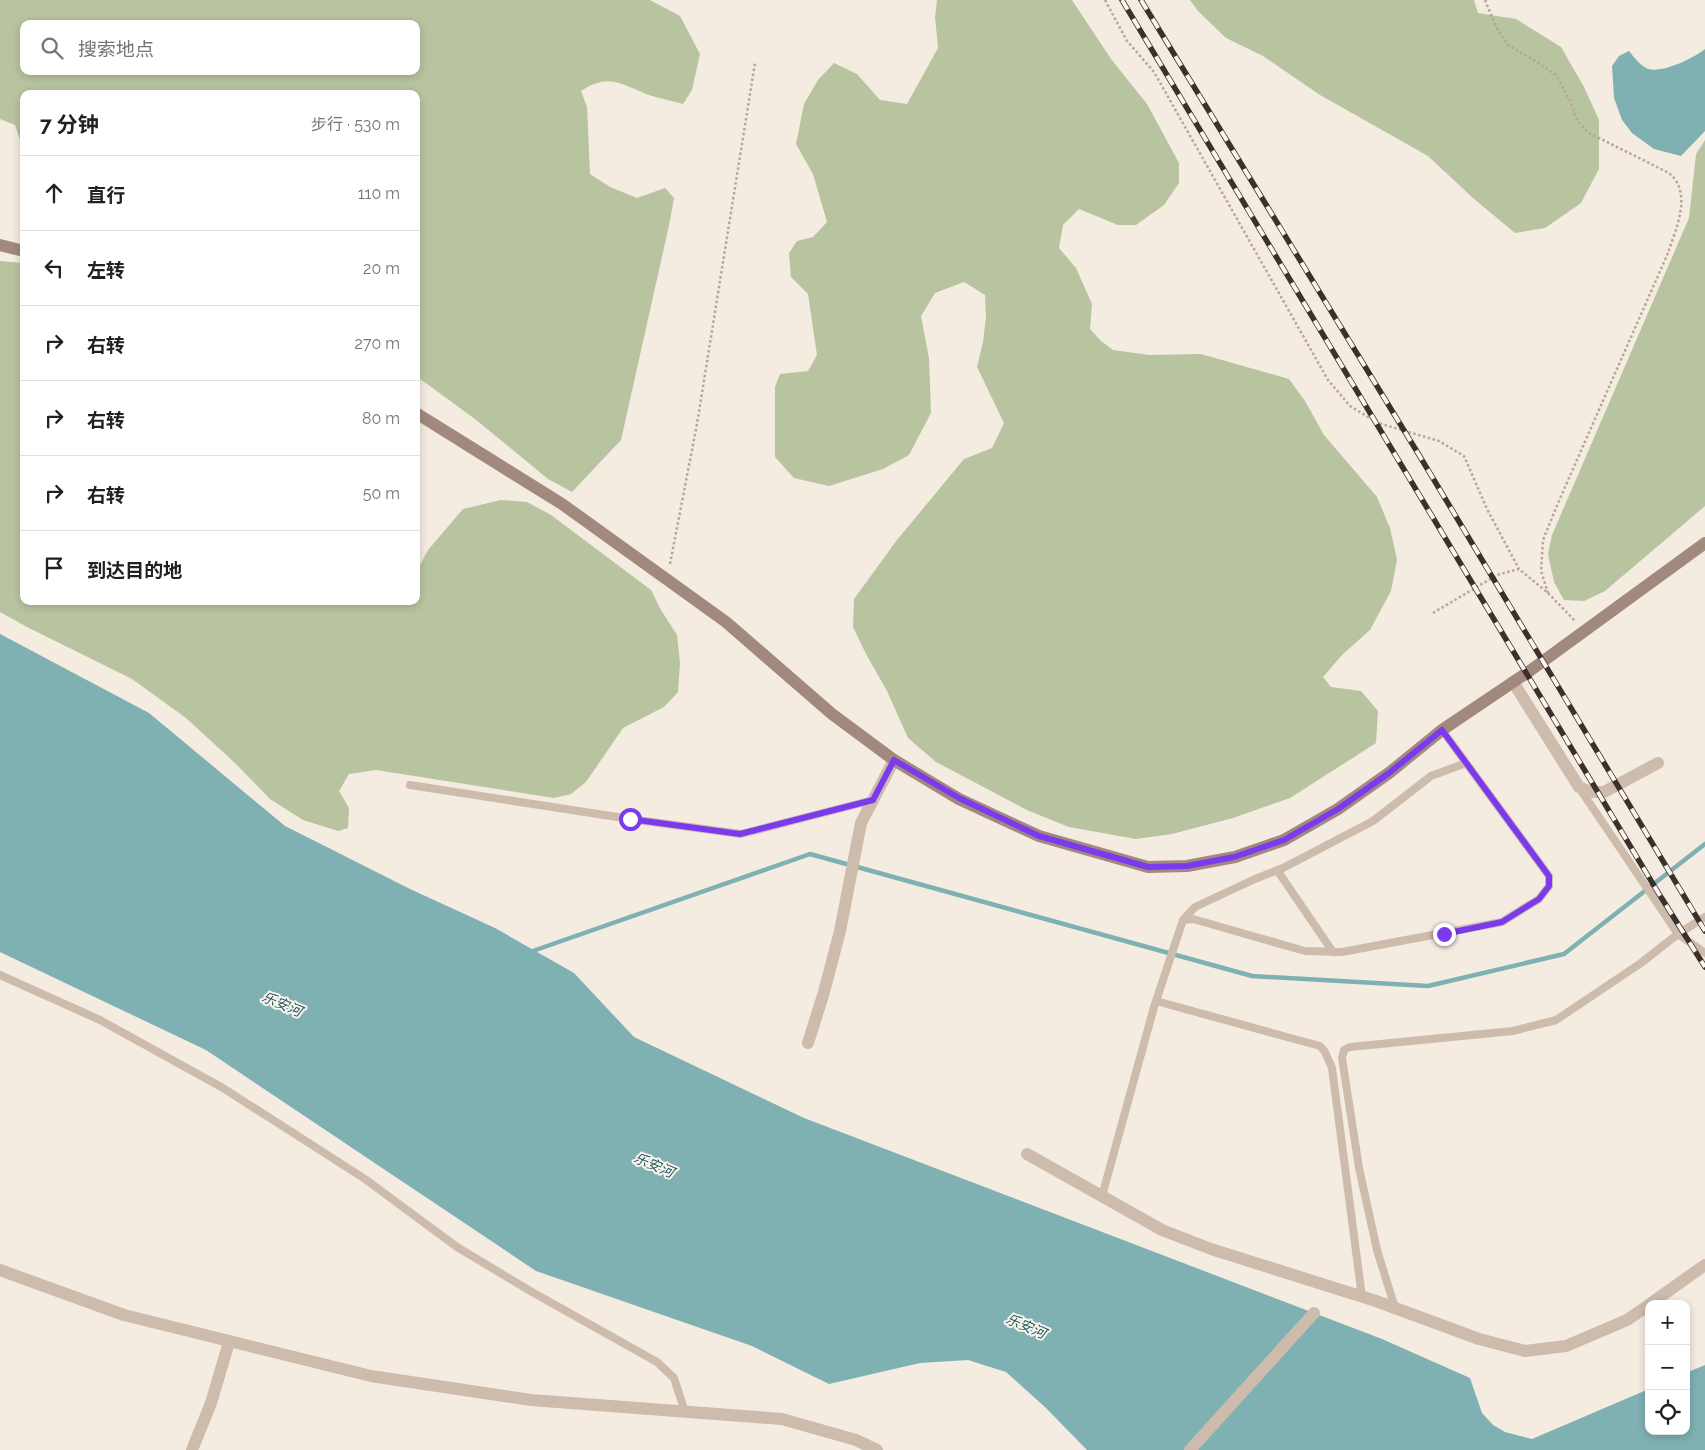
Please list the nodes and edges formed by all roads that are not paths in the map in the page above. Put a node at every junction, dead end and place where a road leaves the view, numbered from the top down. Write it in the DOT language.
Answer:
graph roads {
  1 [pos="0,245"];
  2 [pos="20,250"];
  3 [pos="420,415"];
  4 [pos="1705,543"];
  5 [pos="1513,682"];
  6 [pos="1442,730"];
  7 [pos="894,760"];
  8 [pos="1466,763"];
  9 [pos="1658,763"];
  10 [pos="410,785"];
  11 [pos="1579,787"];
  12 [pos="873,800"];
  13 [pos="1277,870"];
  14 [pos="1705,917"];
  15 [pos="1183,920"];
  16 [pos="1678,934"];
  17 [pos="1333,952"];
  18 [pos="1705,953"];
  19 [pos="0,975"];
  20 [pos="1156,1001"];
  21 [pos="808,1042"];
  22 [pos="1027,1154"];
  23 [pos="1102,1196"];
  24 [pos="1705,1265"];
  25 [pos="0,1270"];
  26 [pos="1362,1297"];
  27 [pos="1655,1300"];
  28 [pos="1645,1307"];
  29 [pos="1394,1308"];
  30 [pos="1314,1313"];
  31 [pos="229,1342"];
  32 [pos="686,1412"];
  33 [pos="192,1450"];
  34 [pos="877,1450"];
  35 [pos="1190,1450"];
  1 -- 2 [label="street"];
  3 -- 7 [label="street"];
  4 -- 5 [label="street"];
  5 -- 6 [label="street"];
  5 -- 11 [label="street"];
  6 -- 7 [label="street"];
  6 -- 8 [label="lane"];
  7 -- 12 [label="street"];
  8 -- 13 [label="lane"];
  8 -- 17 [label="lane"];
  9 -- 11 [label="street"];
  10 -- 12 [label="lane"];
  11 -- 16 [label="lane"];
  12 -- 21 [label="street"];
  13 -- 15 [label="lane"];
  13 -- 17 [label="lane"];
  14 -- 16 [label="lane"];
  15 -- 17 [label="lane"];
  15 -- 20 [label="lane"];
  16 -- 18 [label="lane"];
  16 -- 29 [label="lane"];
  19 -- 32 [label="lane"];
  20 -- 23 [label="lane"];
  20 -- 26 [label="lane"];
  22 -- 23 [label="street"];
  23 -- 26 [label="street"];
  24 -- 27 [label="street"];
  25 -- 31 [label="street"];
  26 -- 29 [label="street"];
  28 -- 29 [label="street"];
  30 -- 35 [label="street"];
  31 -- 32 [label="street"];
  31 -- 33 [label="street"];
  32 -- 34 [label="street"];
}
